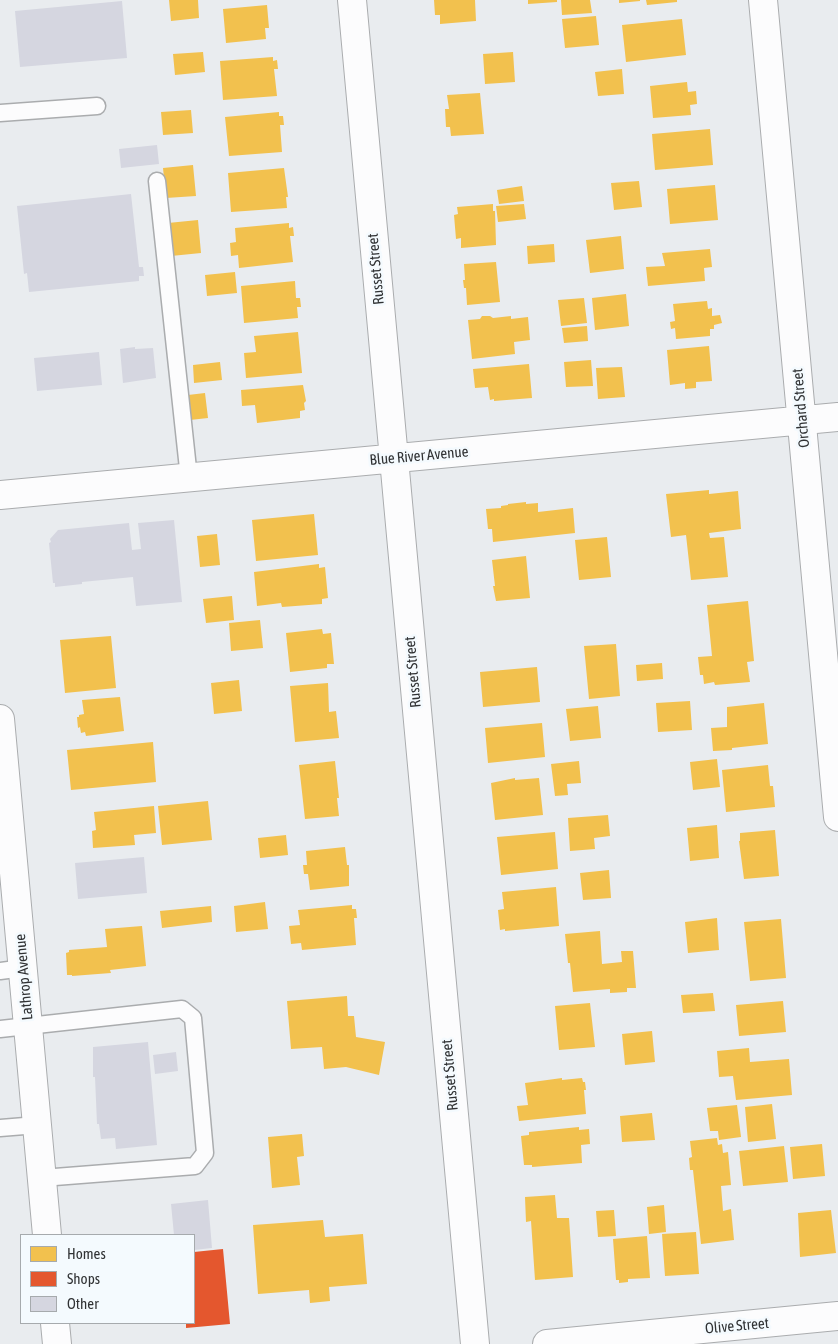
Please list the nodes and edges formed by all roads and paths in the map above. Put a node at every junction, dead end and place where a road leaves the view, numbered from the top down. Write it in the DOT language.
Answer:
graph roads {
  1 [pos="352,0"];
  2 [pos="763,0"];
  3 [pos="97,106"];
  4 [pos="0,113"];
  5 [pos="157,181"];
  6 [pos="838,417"];
  7 [pos="802,420"];
  8 [pos="394,458"];
  9 [pos="189,478"];
  10 [pos="0,495"];
  11 [pos="0,718"];
  12 [pos="1,749"];
  13 [pos="838,817"];
  14 [pos="12,970"];
  15 [pos="28,1025"];
  16 [pos="0,1028"];
  17 [pos="37,1125"];
  18 [pos="0,1128"];
  19 [pos="42,1178"];
  20 [pos="47,1234"];
  21 [pos="838,1316"];
  22 [pos="55,1324"];
  23 [pos="57,1344"];
  24 [pos="475,1344"];
  25 [pos="547,1344"];
  1 -- 8 [label="street, Russet Street"];
  2 -- 7 [label="street, Orchard Street"];
  3 -- 4 [label="lane"];
  5 -- 9 [label="lane"];
  6 -- 7 [label="street, Blue River Avenue"];
  7 -- 8 [label="street, Blue River Avenue"];
  7 -- 13 [label="street, Orchard Street"];
  8 -- 9 [label="street, Blue River Avenue"];
  8 -- 24 [label="street, Russet Street"];
  9 -- 10 [label="street, Blue River Avenue"];
  11 -- 12 [label="street, Lathrop Avenue"];
  12 -- 14 [label="street, Lathrop Avenue"];
  14 -- 15 [label="street, Lathrop Avenue"];
  15 -- 16 [label="lane"];
  15 -- 17 [label="street, Lathrop Avenue"];
  15 -- 19 [label="lane"];
  17 -- 18 [label="lane"];
  17 -- 19 [label="street, Lathrop Avenue"];
  19 -- 20 [label="street, Lathrop Avenue"];
  21 -- 25 [label="street, Olive Street"];
  22 -- 23 [label="street"];
}
